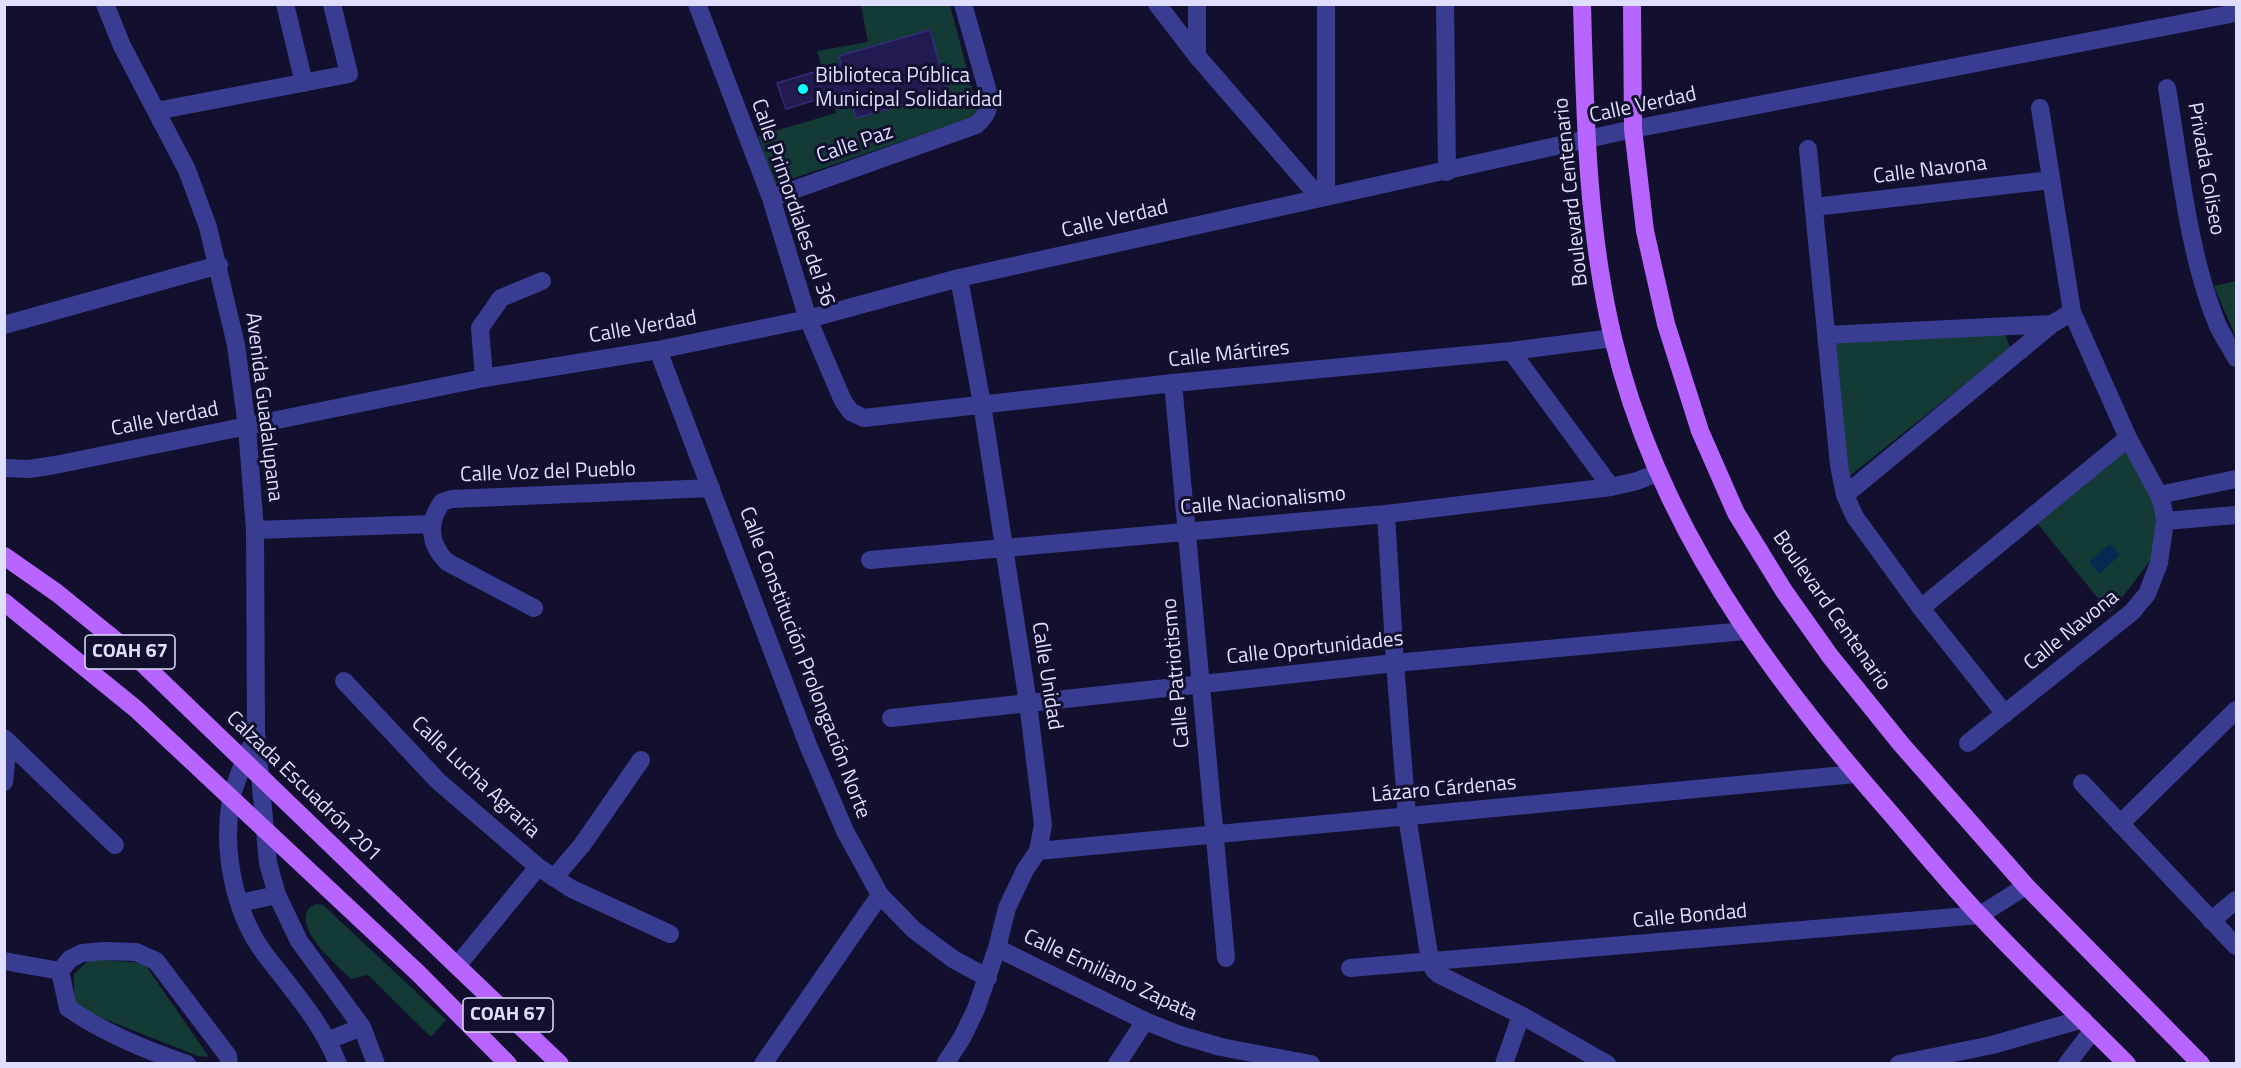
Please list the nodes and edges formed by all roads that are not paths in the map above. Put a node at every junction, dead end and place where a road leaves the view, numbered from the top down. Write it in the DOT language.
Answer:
graph roads {
  1 [pos="105,4"];
  2 [pos="285,4"];
  3 [pos="332,4"];
  4 [pos="697,4"];
  5 [pos="963,4"];
  6 [pos="1157,4"];
  7 [pos="1197,4"];
  8 [pos="1326,4"];
  9 [pos="1445,4"];
  10 [pos="1582,4"];
  11 [pos="1632,4"];
  12 [pos="2236,14"];
  13 [pos="1197,56"];
  14 [pos="304,83"];
  15 [pos="2168,88"];
  16 [pos="2040,108"];
  17 [pos="156,111"];
  18 [pos="1633,129"];
  19 [pos="1586,140"];
  20 [pos="1808,149"];
  21 [pos="1447,172"];
  22 [pos="2051,180"];
  23 [pos="1322,196"];
  24 [pos="771,198"];
  25 [pos="1814,207"];
  26 [pos="219,265"];
  27 [pos="960,278"];
  28 [pos="543,281"];
  29 [pos="2072,312"];
  30 [pos="808,319"];
  31 [pos="2052,324"];
  32 [pos="4,325"];
  33 [pos="1826,335"];
  34 [pos="1612,338"];
  35 [pos="658,350"];
  36 [pos="1511,351"];
  37 [pos="2236,358"];
  38 [pos="484,378"];
  39 [pos="1173,383"];
  40 [pos="982,404"];
  41 [pos="851,412"];
  42 [pos="247,427"];
  43 [pos="2128,438"];
  44 [pos="4,468"];
  45 [pos="1657,473"];
  46 [pos="2236,479"];
  47 [pos="1611,487"];
  48 [pos="711,488"];
  49 [pos="1845,495"];
  50 [pos="2159,495"];
  51 [pos="1386,514"];
  52 [pos="2236,515"];
  53 [pos="2165,521"];
  54 [pos="431,524"];
  55 [pos="255,530"];
  56 [pos="1187,531"];
  57 [pos="1003,547"];
  58 [pos="4,556"];
  59 [pos="870,560"];
  60 [pos="4,602"];
  61 [pos="534,608"];
  62 [pos="1921,608"];
  63 [pos="1745,631"];
  64 [pos="1395,663"];
  65 [pos="344,681"];
  66 [pos="1201,684"];
  67 [pos="1028,704"];
  68 [pos="2236,710"];
  69 [pos="2005,714"];
  70 [pos="891,718"];
  71 [pos="256,732"];
  72 [pos="6,740"];
  73 [pos="1968,743"];
  74 [pos="641,760"];
  75 [pos="244,761"];
  76 [pos="1855,774"];
  77 [pos="259,775"];
  78 [pos="4,782"];
  79 [pos="2082,783"];
  80 [pos="231,799"];
  81 [pos="1407,816"];
  82 [pos="2120,824"];
  83 [pos="264,830"];
  84 [pos="1215,835"];
  85 [pos="115,844"];
  86 [pos="1038,851"];
  87 [pos="538,867"];
  88 [pos="554,878"];
  89 [pos="2026,886"];
  90 [pos="277,895"];
  91 [pos="880,895"];
  92 [pos="2236,900"];
  93 [pos="240,903"];
  94 [pos="1980,915"];
  95 [pos="2211,921"];
  96 [pos="670,934"];
  97 [pos="2236,946"];
  98 [pos="997,948"];
  99 [pos="442,952"];
  100 [pos="1226,958"];
  101 [pos="4,961"];
  102 [pos="1430,961"];
  103 [pos="457,966"];
  104 [pos="1350,968"];
  105 [pos="60,971"];
  106 [pos="418,973"];
  107 [pos="988,978"];
  108 [pos="1521,1015"];
  109 [pos="1145,1021"];
  110 [pos="2088,1025"];
  111 [pos="362,1028"];
  112 [pos="329,1040"];
  113 [pos="187,1064"];
  114 [pos="229,1064"];
  115 [pos="338,1064"];
  116 [pos="376,1064"];
  117 [pos="508,1064"];
  118 [pos="560,1064"];
  119 [pos="763,1064"];
  120 [pos="945,1064"];
  121 [pos="1117,1064"];
  122 [pos="1311,1064"];
  123 [pos="1504,1064"];
  124 [pos="1607,1064"];
  125 [pos="1899,1064"];
  126 [pos="2067,1064"];
  127 [pos="2127,1064"];
  128 [pos="2201,1064"];
  1 -- 17 [label="street, Avenida Guadalupana"];
  2 -- 14 [label="street"];
  3 -- 14 [label="street"];
  4 -- 24 [label="street, Calle Primordiales del 36"];
  5 -- 24 [label="street, Calle Paz"];
  6 -- 13 [label="street"];
  7 -- 13 [label="street"];
  8 -- 23 [label="street"];
  9 -- 21 [label="street"];
  10 -- 19 [label="main road, Boulevard Centenario"];
  11 -- 18 [label="main road, Boulevard Centenario"];
  12 -- 18 [label="street, Calle Verdad"];
  13 -- 23 [label="street"];
  14 -- 17 [label="street"];
  15 -- 37 [label="street, Privada Coliseo"];
  16 -- 22 [label="street, Calle Navona"];
  17 -- 26 [label="street, Avenida Guadalupana"];
  18 -- 19 [label="street, Calle Verdad"];
  18 -- 89 [label="main road, Boulevard Centenario"];
  19 -- 21 [label="street, Calle Verdad"];
  19 -- 34 [label="main road, Boulevard Centenario"];
  20 -- 25 [label="street"];
  21 -- 23 [label="street, Calle Verdad"];
  22 -- 25 [label="street, Calle Navona"];
  22 -- 29 [label="street, Calle Navona"];
  23 -- 27 [label="street, Calle Verdad"];
  24 -- 30 [label="street, Calle Primordiales del 36"];
  25 -- 33 [label="street"];
  26 -- 32 [label="street"];
  26 -- 42 [label="street, Avenida Guadalupana"];
  27 -- 30 [label="street, Calle Verdad"];
  27 -- 40 [label="street, Calle Unidad"];
  28 -- 38 [label="street"];
  29 -- 31 [label="street"];
  29 -- 43 [label="street, Calle Navona"];
  30 -- 35 [label="street, Calle Verdad"];
  30 -- 41 [label="street, Calle Primordiales del 36"];
  31 -- 33 [label="street"];
  31 -- 49 [label="street"];
  33 -- 49 [label="street"];
  34 -- 36 [label="street, Calle Mártires"];
  34 -- 45 [label="main road, Boulevard Centenario"];
  35 -- 38 [label="street, Calle Verdad"];
  35 -- 48 [label="street, Calle Constitución Prolongación Norte"];
  36 -- 39 [label="street, Calle Mártires"];
  36 -- 47 [label="street"];
  38 -- 42 [label="street, Calle Verdad"];
  39 -- 40 [label="street, Calle Mártires"];
  39 -- 56 [label="street, Calle Patriotismo"];
  40 -- 41 [label="street, Calle Mártires"];
  40 -- 57 [label="street, Calle Unidad"];
  42 -- 44 [label="street, Calle Verdad"];
  42 -- 55 [label="street, Avenida Guadalupana"];
  43 -- 50 [label="street, Calle Navona"];
  43 -- 62 [label="street"];
  45 -- 47 [label="street, Calle Nacionalismo"];
  45 -- 63 [label="main road, Boulevard Centenario"];
  46 -- 50 [label="street"];
  47 -- 51 [label="street, Calle Nacionalismo"];
  48 -- 54 [label="street, Calle Voz del Pueblo"];
  48 -- 91 [label="street, Calle Constitución Prolongación Norte"];
  49 -- 62 [label="street"];
  50 -- 53 [label="street, Calle Navona"];
  51 -- 56 [label="street, Calle Nacionalismo"];
  51 -- 64 [label="street"];
  52 -- 53 [label="street"];
  53 -- 69 [label="street, Calle Navona"];
  54 -- 55 [label="street"];
  54 -- 61 [label="street"];
  55 -- 71 [label="street, Avenida Guadalupana"];
  56 -- 57 [label="street, Calle Nacionalismo"];
  56 -- 66 [label="street, Calle Patriotismo"];
  57 -- 59 [label="street, Calle Nacionalismo"];
  57 -- 67 [label="street, Calle Unidad"];
  58 -- 75 [label="main road, Calzada Escuadrón 201 / COAH 67"];
  60 -- 80 [label="main road, COAH 67"];
  62 -- 69 [label="street"];
  63 -- 64 [label="street, Calle Oportunidades"];
  63 -- 76 [label="main road, Boulevard Centenario"];
  64 -- 66 [label="street, Calle Oportunidades"];
  64 -- 81 [label="street"];
  65 -- 87 [label="street, Calle Lucha Agraria"];
  66 -- 67 [label="street, Calle Oportunidades"];
  66 -- 84 [label="street, Calle Patriotismo"];
  67 -- 70 [label="street, Calle Oportunidades"];
  67 -- 86 [label="street, Calle Unidad"];
  68 -- 82 [label="street"];
  69 -- 73 [label="street, Calle Navona"];
  71 -- 75 [label="street"];
  71 -- 77 [label="street, Avenida Guadalupana"];
  72 -- 78 [label="street"];
  72 -- 85 [label="street"];
  74 -- 88 [label="street"];
  75 -- 77 [label="main road, Calzada Escuadrón 201 / COAH 67"];
  75 -- 80 [label="street"];
  76 -- 81 [label="street, Lázaro Cárdenas"];
  76 -- 94 [label="main road, Boulevard Centenario"];
  77 -- 83 [label="street, Avenida Guadalupana"];
  77 -- 99 [label="main road, Calzada Escuadrón 201 / COAH 67"];
  79 -- 82 [label="street"];
  80 -- 83 [label="main road, COAH 67"];
  80 -- 93 [label="street"];
  81 -- 84 [label="street, Lázaro Cárdenas"];
  81 -- 102 [label="street"];
  82 -- 95 [label="street"];
  83 -- 90 [label="street, Avenida Guadalupana"];
  83 -- 106 [label="main road, COAH 67"];
  84 -- 86 [label="street, Lázaro Cárdenas"];
  84 -- 100 [label="street, Calle Patriotismo"];
  86 -- 98 [label="street, Calle Unidad"];
  87 -- 88 [label="street, Calle Lucha Agraria"];
  87 -- 103 [label="street"];
  88 -- 96 [label="street, Calle Lucha Agraria"];
  89 -- 94 [label="street, Calle Bondad"];
  89 -- 128 [label="main road, Boulevard Centenario"];
  90 -- 93 [label="street"];
  90 -- 111 [label="street, Avenida Guadalupana"];
  91 -- 107 [label="street, Calle Constitución Prolongación Norte"];
  91 -- 119 [label="street"];
  92 -- 95 [label="street"];
  93 -- 112 [label="street"];
  94 -- 102 [label="street, Calle Bondad"];
  94 -- 110 [label="main road, Boulevard Centenario"];
  95 -- 97 [label="street"];
  98 -- 107 [label="street, Calle Unidad"];
  98 -- 109 [label="street, Calle Emiliano Zapata"];
  99 -- 103 [label="main road, Calzada Escuadrón 201 / COAH 67"];
  99 -- 106 [label="main road"];
  101 -- 105 [label="street"];
  102 -- 104 [label="street, Calle Bondad"];
  102 -- 108 [label="street"];
  103 -- 118 [label="main road, Calzada Escuadrón 201 / COAH 67"];
  105 -- 113 [label="street"];
  105 -- 114 [label="street"];
  106 -- 117 [label="main road, COAH 67"];
  107 -- 120 [label="street, Calle Unidad"];
  108 -- 123 [label="street"];
  108 -- 124 [label="street"];
  109 -- 121 [label="street"];
  109 -- 122 [label="street, Calle Emiliano Zapata"];
  110 -- 125 [label="street"];
  110 -- 126 [label="street"];
  110 -- 127 [label="main road, Boulevard Centenario"];
  111 -- 112 [label="street"];
  111 -- 116 [label="street, Avenida Guadalupana"];
  112 -- 115 [label="street"];
}
